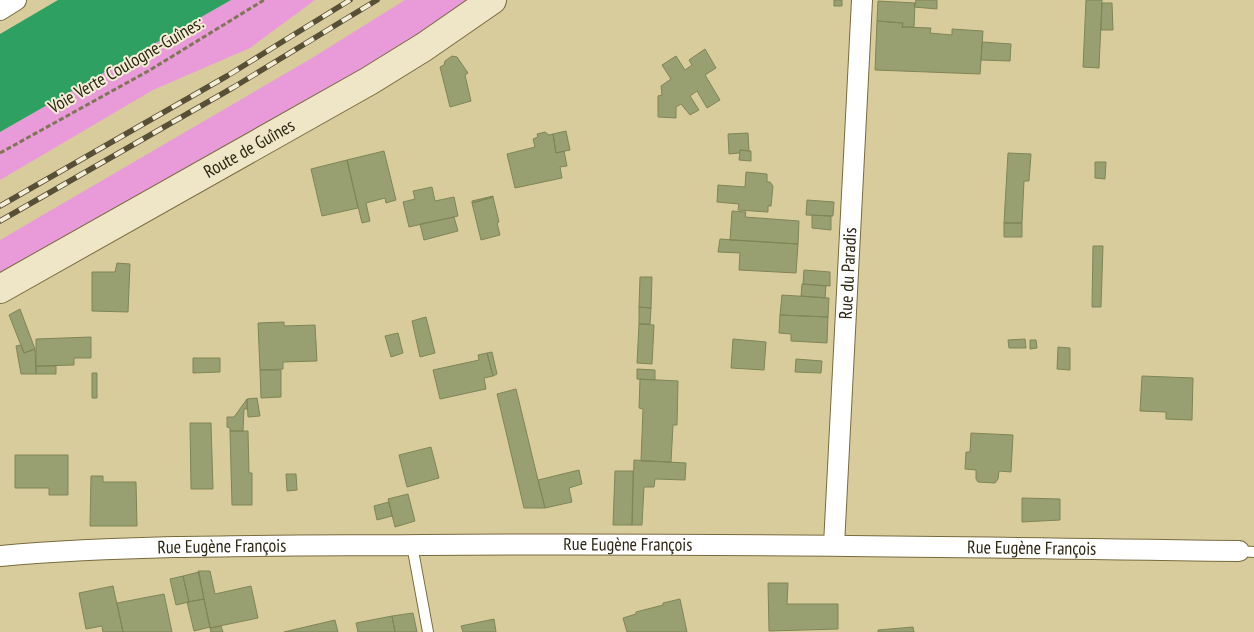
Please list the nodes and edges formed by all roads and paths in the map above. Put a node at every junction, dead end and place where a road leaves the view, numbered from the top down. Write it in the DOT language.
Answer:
graph roads {
  1 [pos="16,0"];
  2 [pos="264,0"];
  3 [pos="492,0"];
  4 [pos="862,0"];
  5 [pos="0,10"];
  6 [pos="0,153"];
  7 [pos="0,289"];
  8 [pos="412,545"];
  9 [pos="834,545"];
  10 [pos="1247,552"];
  11 [pos="0,556"];
  12 [pos="428,632"];
  1 -- 5 [label="street"];
  2 -- 6 [label="path, Voie Verte Coulogne-Guînes:"];
  3 -- 7 [label="main road, Route de Guînes"];
  4 -- 9 [label="street, Rue du Paradis"];
  8 -- 9 [label="street, Rue Eugène François"];
  8 -- 11 [label="street, Rue Eugène François"];
  8 -- 12 [label="lane"];
  9 -- 10 [label="street, Rue Eugène François"];
}
